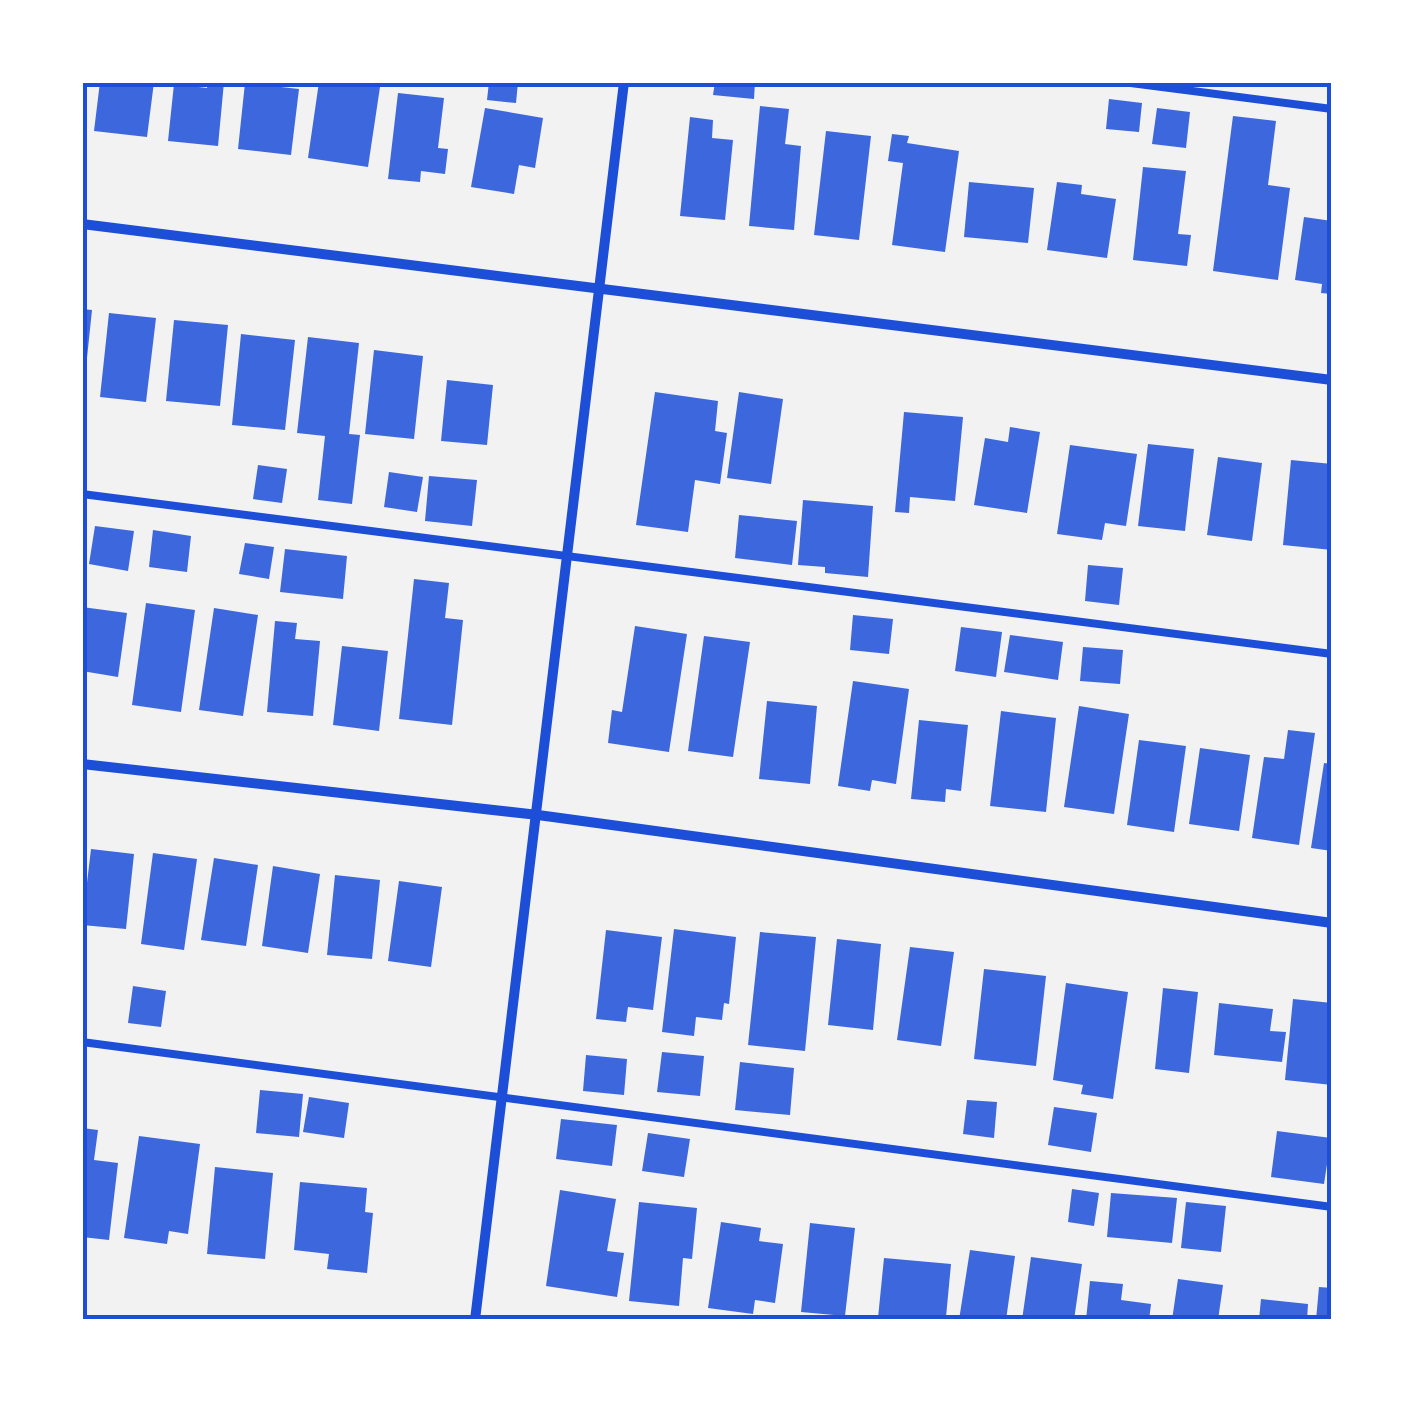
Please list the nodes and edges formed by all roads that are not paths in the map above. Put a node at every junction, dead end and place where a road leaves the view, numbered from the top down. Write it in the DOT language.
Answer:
graph roads {
  1 [pos="624,82"];
  2 [pos="1124,82"];
  3 [pos="1332,109"];
  4 [pos="82,224"];
  5 [pos="600,289"];
  6 [pos="1332,380"];
  7 [pos="82,494"];
  8 [pos="569,554"];
  9 [pos="1332,654"];
  10 [pos="82,764"];
  11 [pos="538,815"];
  12 [pos="1332,923"];
  13 [pos="82,1042"];
  14 [pos="502,1094"];
  15 [pos="1332,1207"];
  16 [pos="476,1320"];
  1 -- 5 [label="street"];
  2 -- 3 [label="lane"];
  4 -- 5 [label="street"];
  5 -- 6 [label="street"];
  5 -- 8 [label="street"];
  7 -- 8 [label="lane"];
  8 -- 9 [label="lane"];
  8 -- 11 [label="street"];
  10 -- 11 [label="street"];
  11 -- 12 [label="street"];
  11 -- 14 [label="street"];
  13 -- 14 [label="lane"];
  14 -- 15 [label="lane"];
  14 -- 16 [label="street"];
}
